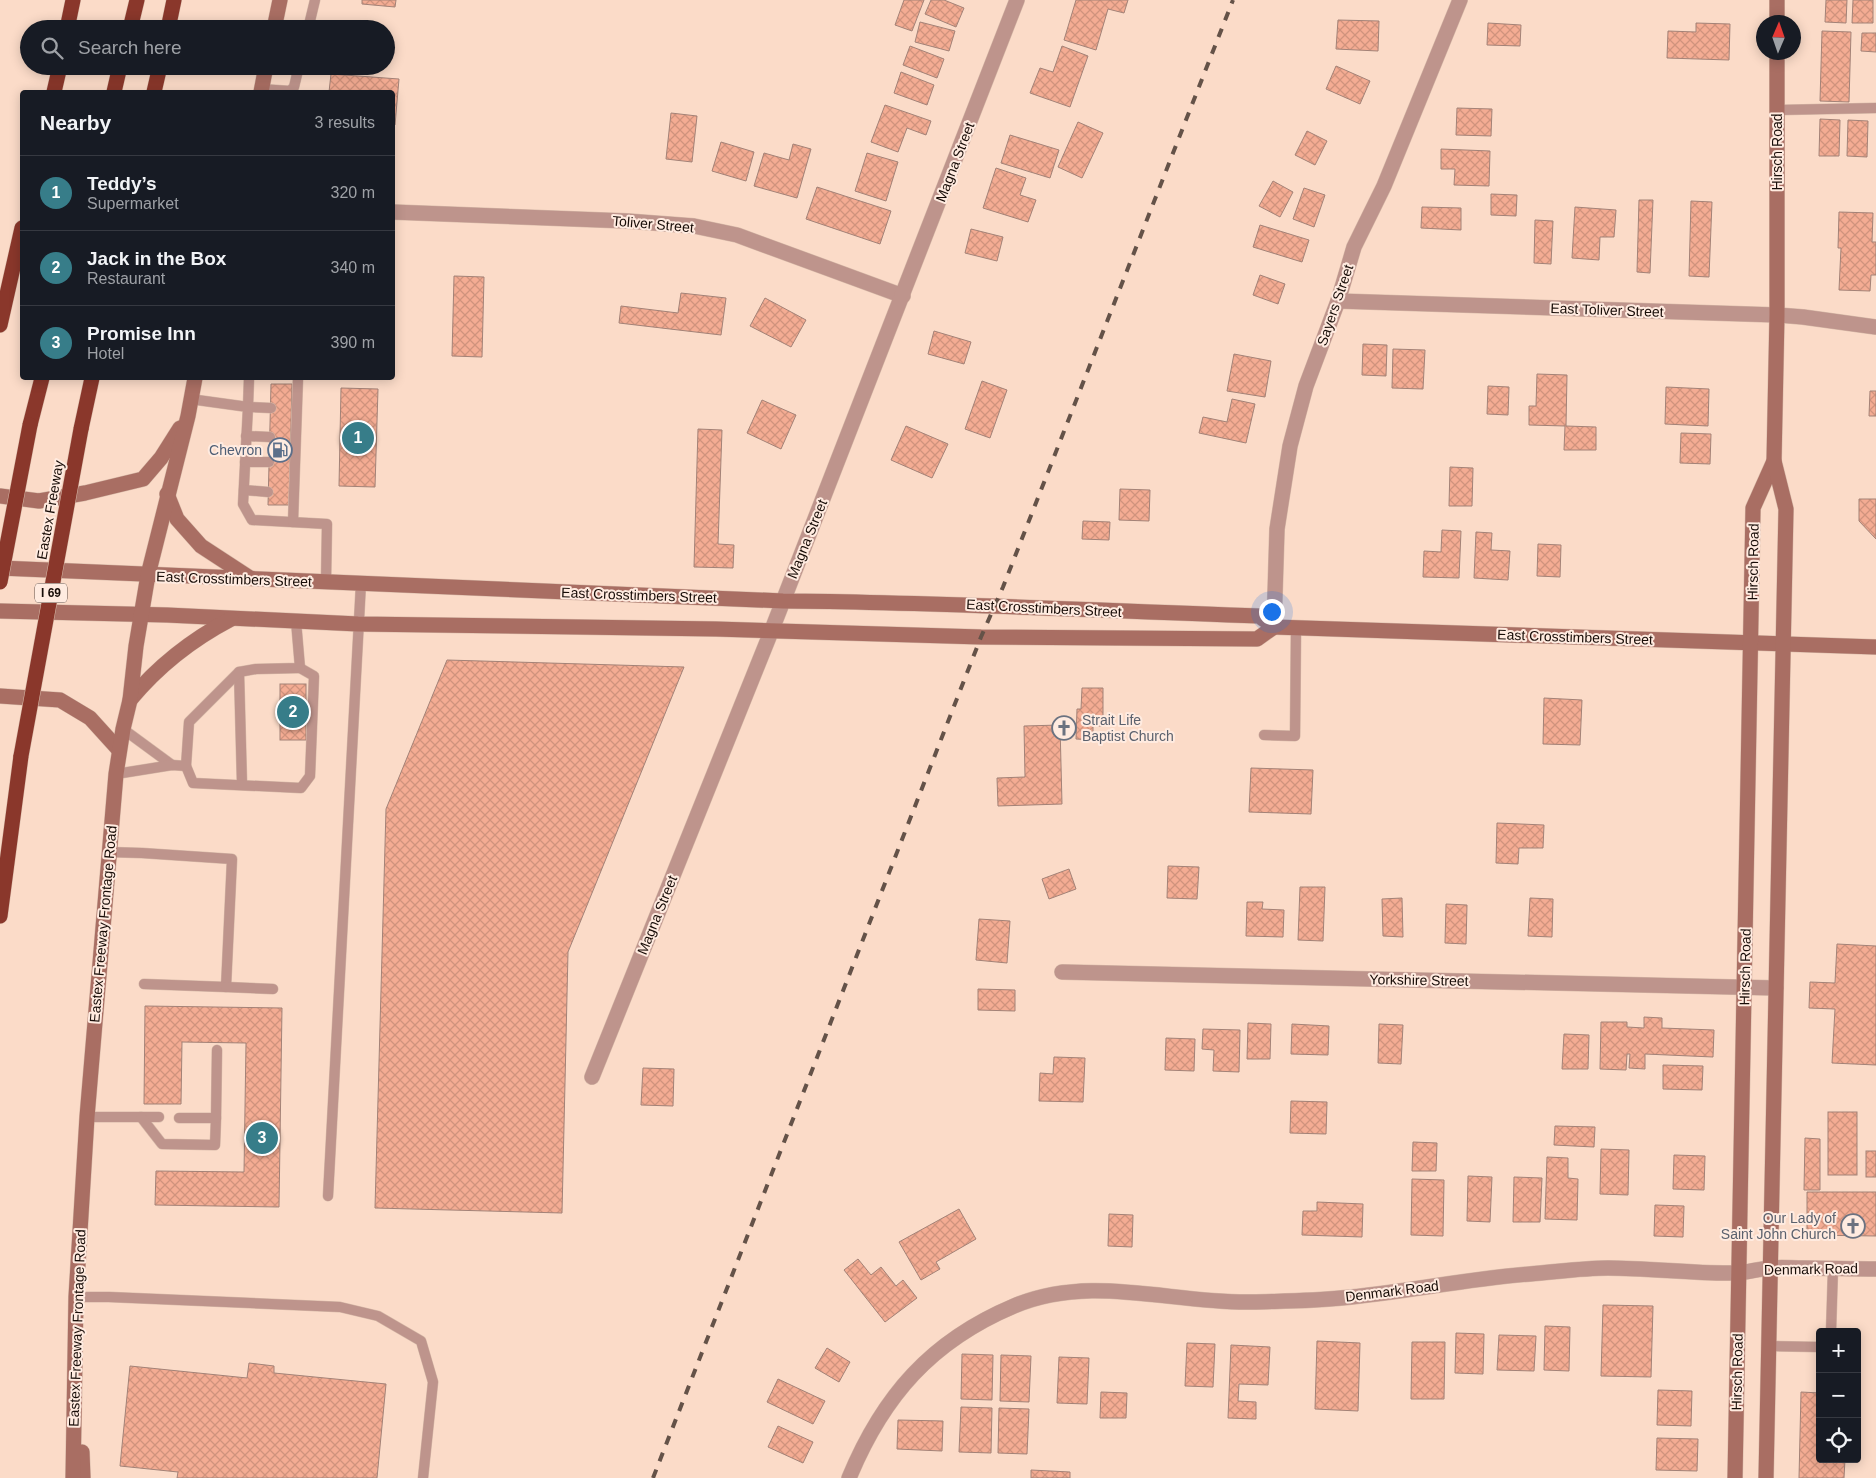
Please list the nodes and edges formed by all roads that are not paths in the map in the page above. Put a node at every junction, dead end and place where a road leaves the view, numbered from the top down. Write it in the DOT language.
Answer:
graph roads {
  1 [pos="73,0"];
  2 [pos="137,0"];
  3 [pos="174,0"];
  4 [pos="280,0"];
  5 [pos="315,0"];
  6 [pos="1017,0"];
  7 [pos="1460,0"];
  8 [pos="1777,0"];
  9 [pos="1777,15"];
  10 [pos="69,20"];
  11 [pos="132,20"];
  12 [pos="170,20"];
  13 [pos="276,20"];
  14 [pos="310,20"];
  15 [pos="1777,60"];
  16 [pos="58,75"];
  17 [pos="118,75"];
  18 [pos="158,75"];
  19 [pos="264,75"];
  20 [pos="297,75"];
  21 [pos="54,90"];
  22 [pos="114,90"];
  23 [pos="154,90"];
  24 [pos="261,90"];
  25 [pos="291,90"];
  26 [pos="1876,108"];
  27 [pos="1777,110"];
  28 [pos="395,212"];
  29 [pos="20,237"];
  30 [pos="903,296"];
  31 [pos="1338,301"];
  32 [pos="1777,315"];
  33 [pos="0,325"];
  34 [pos="1876,327"];
  35 [pos="41,380"];
  36 [pos="92,380"];
  37 [pos="195,380"];
  38 [pos="249,380"];
  39 [pos="298,380"];
  40 [pos="190,399"];
  41 [pos="248,407"];
  42 [pos="270,408"];
  43 [pos="188,416"];
  44 [pos="246,436"];
  45 [pos="270,437"];
  46 [pos="1774,461"];
  47 [pos="245,462"];
  48 [pos="269,462"];
  49 [pos="244,490"];
  50 [pos="268,492"];
  51 [pos="168,494"];
  52 [pos="0,496"];
  53 [pos="293,522"];
  54 [pos="0,568"];
  55 [pos="148,575"];
  56 [pos="251,579"];
  57 [pos="0,582"];
  58 [pos="326,582"];
  59 [pos="360,583"];
  60 [pos="783,601"];
  61 [pos="0,611"];
  62 [pos="141,614"];
  63 [pos="231,619"];
  64 [pos="296,621"];
  65 [pos="358,624"];
  66 [pos="1274,627"];
  67 [pos="1296,628"];
  68 [pos="771,632"];
  69 [pos="1752,643"];
  70 [pos="1783,644"];
  71 [pos="1876,647"];
  72 [pos="300,668"];
  73 [pos="239,672"];
  74 [pos="0,696"];
  75 [pos="130,700"];
  76 [pos="123,729"];
  77 [pos="1264,735"];
  78 [pos="120,750"];
  79 [pos="172,765"];
  80 [pos="186,766"];
  81 [pos="116,774"];
  82 [pos="242,784"];
  83 [pos="108,852"];
  84 [pos="0,916"];
  85 [pos="1062,972"];
  86 [pos="144,984"];
  87 [pos="226,987"];
  88 [pos="1744,987"];
  89 [pos="1776,988"];
  90 [pos="273,989"];
  91 [pos="217,1050"];
  92 [pos="592,1076"];
  93 [pos="88,1117"];
  94 [pos="142,1117"];
  95 [pos="159,1118"];
  96 [pos="179,1118"];
  97 [pos="216,1118"];
  98 [pos="328,1196"];
  99 [pos="1771,1268"];
  100 [pos="1833,1268"];
  101 [pos="1876,1269"];
  102 [pos="1739,1273"];
  103 [pos="76,1298"];
  104 [pos="1831,1328"];
  105 [pos="1769,1346"];
  106 [pos="1816,1347"];
  107 [pos="73,1478"];
  108 [pos="84,1478"];
  109 [pos="423,1478"];
  110 [pos="849,1478"];
  111 [pos="1735,1478"];
  112 [pos="1766,1478"];
  1 -- 10 [label="highway"];
  2 -- 11 [label="highway"];
  3 -- 12 [label="highway"];
  4 -- 13 [label="main road"];
  5 -- 14 [label="lane"];
  6 -- 30 [label="street, Magna Street"];
  7 -- 31 [label="street, Sayers Street"];
  8 -- 9 [label="main road"];
  15 -- 27 [label="main road, Hirsch Road"];
  16 -- 21 [label="highway"];
  17 -- 22 [label="highway"];
  18 -- 23 [label="highway"];
  19 -- 24 [label="main road"];
  20 -- 25 [label="lane"];
  26 -- 27 [label="lane"];
  27 -- 32 [label="main road, Hirsch Road"];
  28 -- 30 [label="street, Toliver Street"];
  29 -- 33 [label="highway"];
  30 -- 60 [label="street, Magna Street"];
  31 -- 32 [label="street, East Toliver Street"];
  31 -- 66 [label="street, Sayers Street"];
  32 -- 34 [label="street, East Toliver Street"];
  32 -- 46 [label="main road, Hirsch Road"];
  35 -- 57 [label="highway, bridge"];
  36 -- 84 [label="highway, Eastex Freeway / I 69, bridge"];
  37 -- 40 [label="main road, Eastex Freeway Frontage Road"];
  38 -- 41 [label="lane"];
  39 -- 53 [label="lane"];
  40 -- 41 [label="lane"];
  40 -- 43 [label="main road, Eastex Freeway Frontage Road"];
  41 -- 42 [label="lane"];
  41 -- 44 [label="lane"];
  43 -- 51 [label="main road, Eastex Freeway Frontage Road"];
  43 -- 52 [label="main road"];
  44 -- 45 [label="lane"];
  44 -- 47 [label="lane"];
  46 -- 69 [label="main road, Hirsch Road"];
  46 -- 70 [label="main road, Hirsch Road"];
  47 -- 48 [label="lane"];
  47 -- 49 [label="lane"];
  49 -- 50 [label="lane"];
  49 -- 53 [label="lane"];
  51 -- 55 [label="main road, Eastex Freeway Frontage Road"];
  51 -- 56 [label="main road"];
  53 -- 58 [label="lane"];
  54 -- 55 [label="main road, East Crosstimbers Street"];
  55 -- 56 [label="main road, East Crosstimbers Street"];
  55 -- 62 [label="main road, Eastex Freeway Frontage Road"];
  56 -- 58 [label="main road, East Crosstimbers Street"];
  58 -- 59 [label="main road, East Crosstimbers Street"];
  59 -- 60 [label="main road, East Crosstimbers Street"];
  59 -- 65 [label="lane"];
  60 -- 66 [label="main road, East Crosstimbers Street"];
  60 -- 68 [label="street, Magna Street"];
  61 -- 62 [label="main road, East Crosstimbers Street"];
  62 -- 63 [label="main road, East Crosstimbers Street"];
  62 -- 75 [label="main road, Eastex Freeway Frontage Road"];
  63 -- 64 [label="main road, East Crosstimbers Street"];
  63 -- 75 [label="main road"];
  64 -- 65 [label="main road, East Crosstimbers Street"];
  64 -- 72 [label="lane"];
  65 -- 68 [label="main road, East Crosstimbers Street"];
  65 -- 98 [label="lane"];
  66 -- 67 [label="main road, East Crosstimbers Street"];
  66 -- 68 [label="main road, East Crosstimbers Street"];
  67 -- 69 [label="main road, East Crosstimbers Street"];
  67 -- 77 [label="lane"];
  68 -- 92 [label="street, Magna Street"];
  69 -- 70 [label="main road, East Crosstimbers Street"];
  69 -- 88 [label="main road, Hirsch Road"];
  70 -- 71 [label="main road, East Crosstimbers Street"];
  70 -- 89 [label="main road, Hirsch Road"];
  72 -- 73 [label="lane"];
  72 -- 82 [label="lane"];
  73 -- 80 [label="lane"];
  73 -- 82 [label="lane"];
  74 -- 78 [label="main road"];
  75 -- 76 [label="main road, Eastex Freeway Frontage Road"];
  76 -- 78 [label="main road, Eastex Freeway Frontage Road"];
  76 -- 79 [label="lane"];
  78 -- 81 [label="main road, Eastex Freeway Frontage Road"];
  79 -- 80 [label="lane"];
  79 -- 81 [label="lane"];
  80 -- 82 [label="lane"];
  81 -- 83 [label="main road, Eastex Freeway Frontage Road"];
  83 -- 87 [label="lane"];
  83 -- 93 [label="main road, Eastex Freeway Frontage Road"];
  85 -- 88 [label="street, Yorkshire Street"];
  86 -- 87 [label="lane"];
  87 -- 90 [label="lane"];
  88 -- 89 [label="street, Yorkshire Street"];
  88 -- 102 [label="main road, Hirsch Road"];
  89 -- 99 [label="main road, Hirsch Road"];
  91 -- 97 [label="lane"];
  93 -- 94 [label="lane"];
  93 -- 103 [label="main road, Eastex Freeway Frontage Road"];
  94 -- 95 [label="lane"];
  94 -- 97 [label="lane"];
  96 -- 97 [label="lane"];
  99 -- 100 [label="street, Denmark Road"];
  99 -- 102 [label="street, Denmark Road"];
  99 -- 105 [label="main road, Hirsch Road"];
  100 -- 101 [label="street, Denmark Road"];
  100 -- 104 [label="lane"];
  102 -- 110 [label="street, Denmark Road"];
  102 -- 111 [label="main road, Hirsch Road"];
  103 -- 107 [label="main road, Eastex Freeway Frontage Road"];
  103 -- 108 [label="main road"];
  103 -- 109 [label="lane"];
  105 -- 106 [label="lane"];
  105 -- 112 [label="main road, Hirsch Road"];
}
